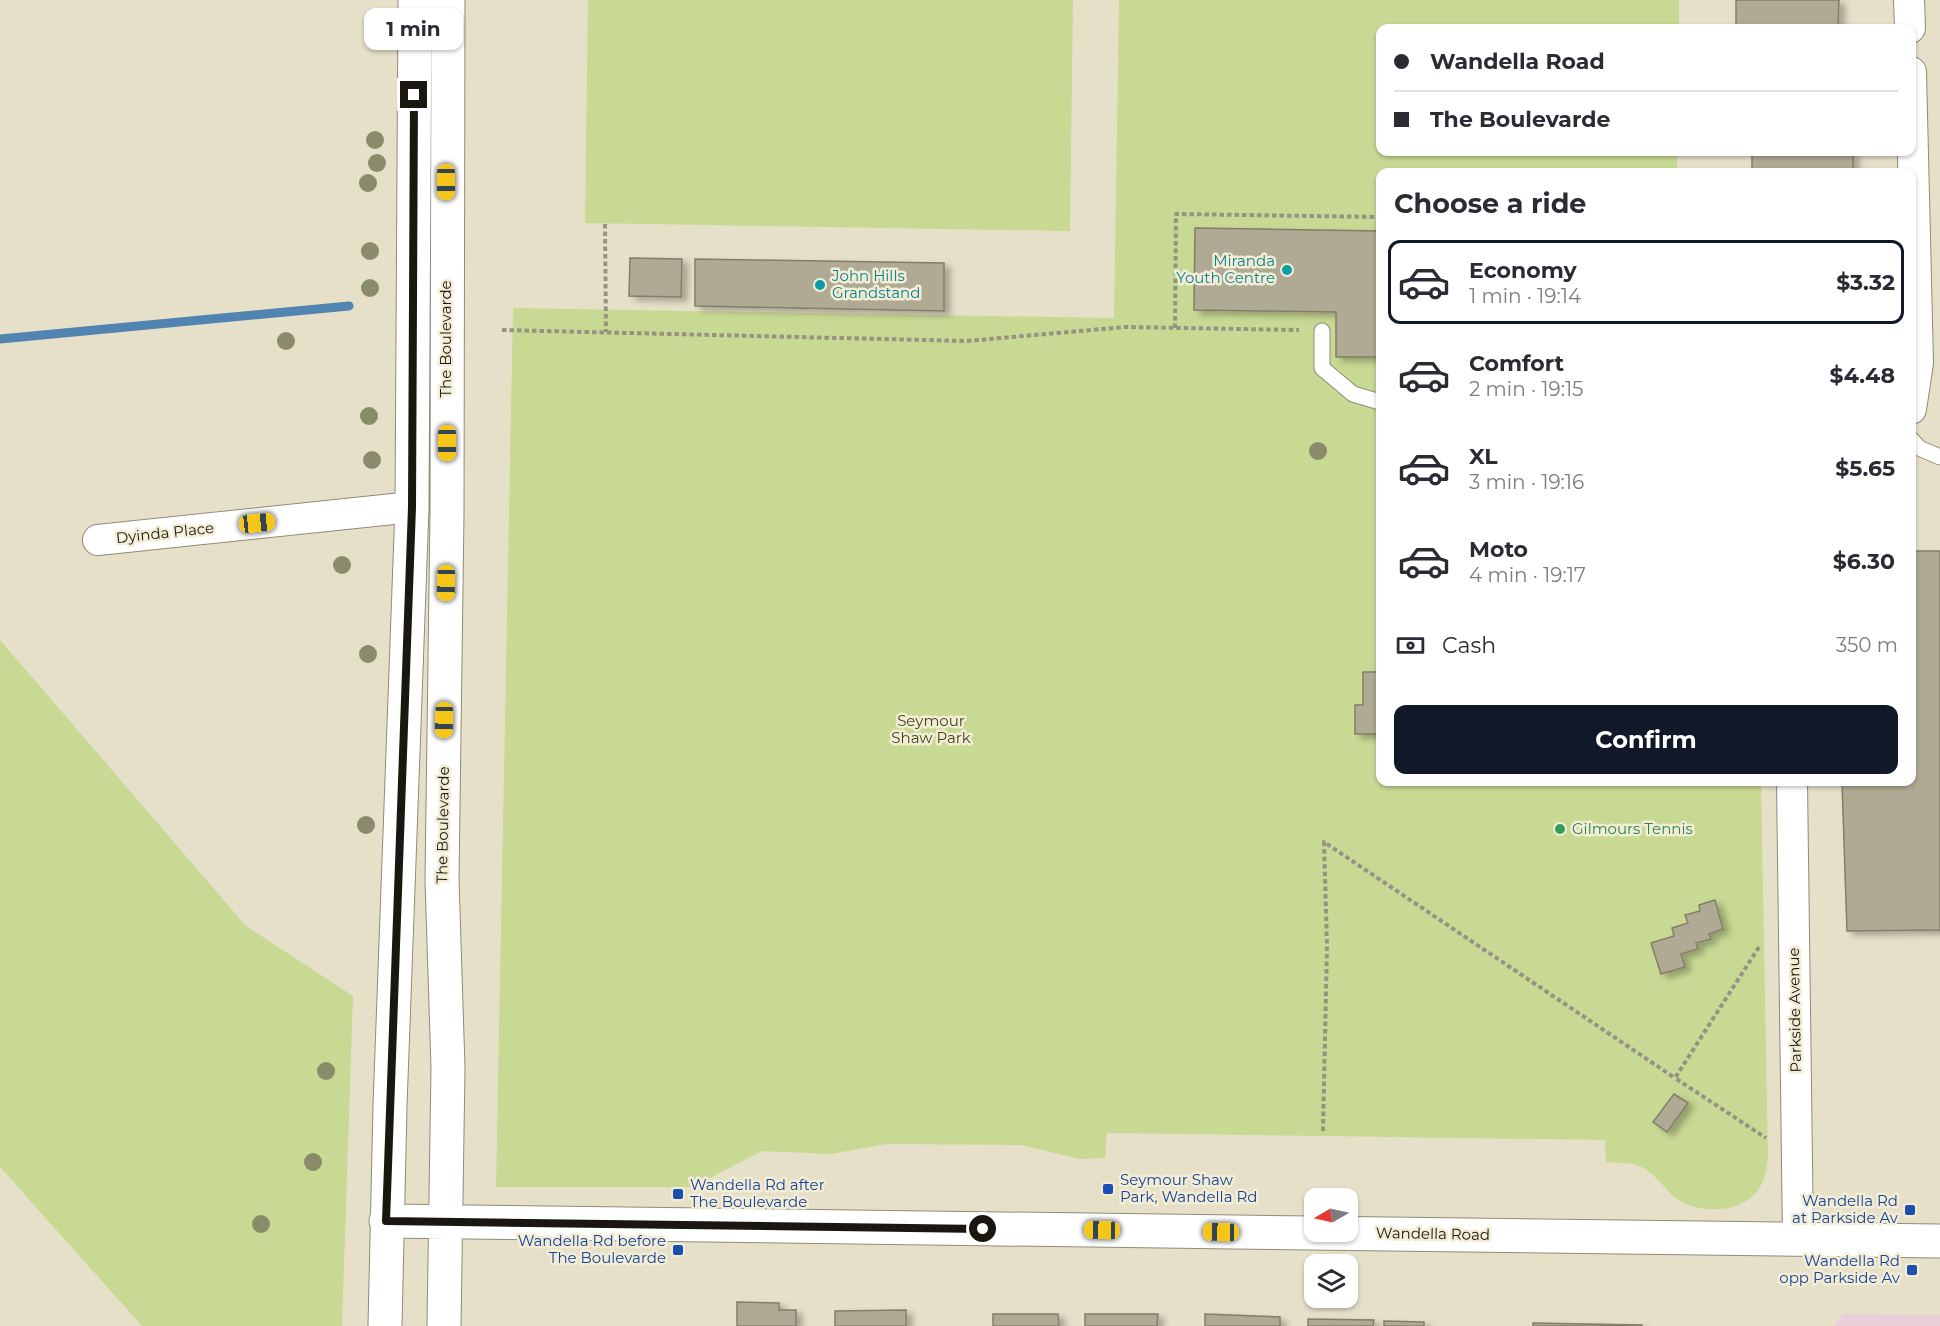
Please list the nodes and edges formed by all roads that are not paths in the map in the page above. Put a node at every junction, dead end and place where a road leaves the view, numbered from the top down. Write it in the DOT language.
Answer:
graph roads {
  1 [pos="415,0"];
  2 [pos="448,0"];
  3 [pos="1909,0"];
  4 [pos="1910,24"];
  5 [pos="1916,280"];
  6 [pos="1322,331"];
  7 [pos="1916,376"];
  8 [pos="1376,401"];
  9 [pos="1916,445"];
  10 [pos="1940,457"];
  11 [pos="412,507"];
  12 [pos="98,540"];
  13 [pos="1792,786"];
  14 [pos="386,1221"];
  15 [pos="446,1222"];
  16 [pos="1798,1238"];
  17 [pos="1940,1240"];
  18 [pos="385,1326"];
  19 [pos="444,1326"];
  1 -- 11 [label="main road"];
  2 -- 15 [label="main road, The Boulevarde"];
  3 -- 4 [label="street"];
  5 -- 7 [label="street"];
  6 -- 8 [label="lane"];
  9 -- 10 [label="lane"];
  11 -- 12 [label="street, Dyinda Place"];
  11 -- 14 [label="main road"];
  13 -- 16 [label="street, Parkside Avenue"];
  14 -- 15 [label="main road, Wandella Road"];
  14 -- 18 [label="main road"];
  15 -- 16 [label="main road, Wandella Road"];
  15 -- 19 [label="main road, The Boulevarde"];
  16 -- 17 [label="main road, Wandella Road"];
}
